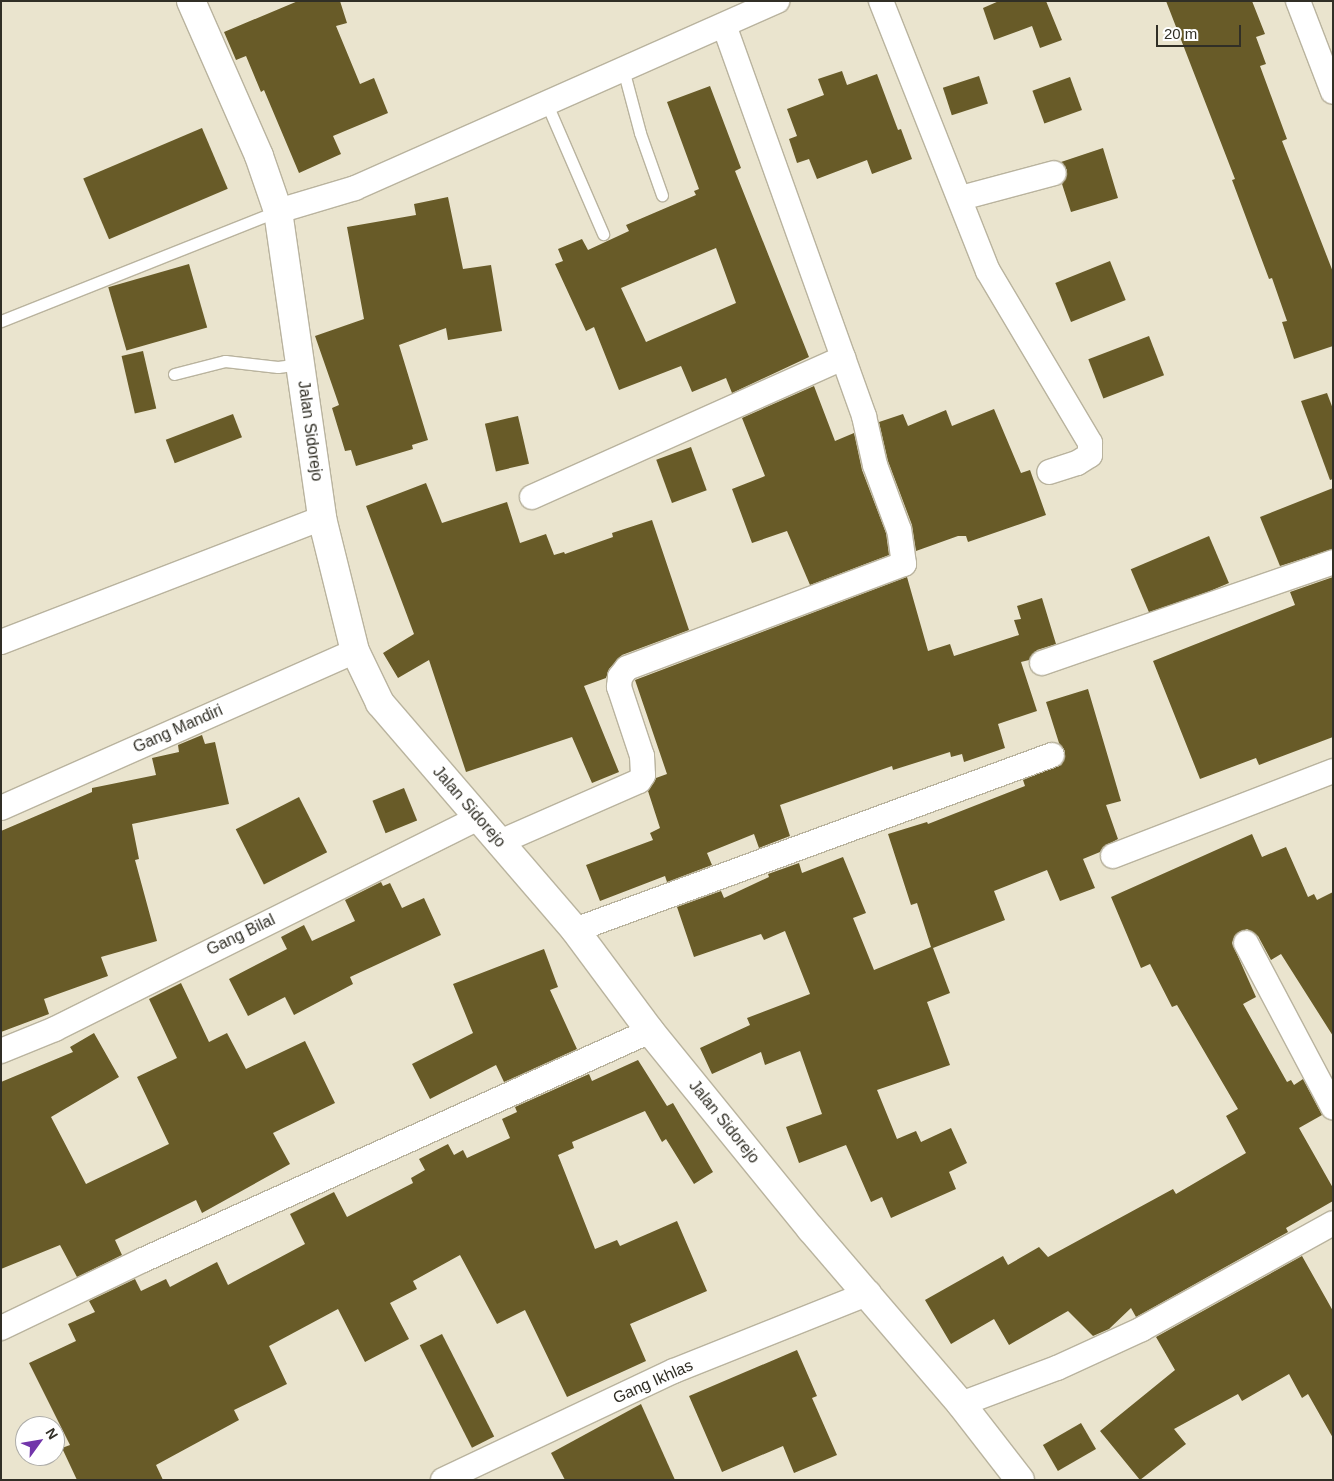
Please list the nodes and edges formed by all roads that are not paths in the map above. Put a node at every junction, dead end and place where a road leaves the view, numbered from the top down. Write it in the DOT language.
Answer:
graph roads {
  1 [pos="191,1"];
  2 [pos="777,1"];
  3 [pos="882,1"];
  4 [pos="1298,1"];
  5 [pos="724,25"];
  6 [pos="623,69"];
  7 [pos="1333,92"];
  8 [pos="546,102"];
  9 [pos="1054,173"];
  10 [pos="662,194"];
  11 [pos="961,198"];
  12 [pos="278,211"];
  13 [pos="603,234"];
  14 [pos="1,321"];
  15 [pos="843,358"];
  16 [pos="301,364"];
  17 [pos="174,374"];
  18 [pos="1049,472"];
  19 [pos="532,497"];
  20 [pos="322,518"];
  21 [pos="1333,562"];
  22 [pos="1,642"];
  23 [pos="355,651"];
  24 [pos="1042,663"];
  25 [pos="1052,755"];
  26 [pos="1333,771"];
  27 [pos="1,808"];
  28 [pos="480,816"];
  29 [pos="500,842"];
  30 [pos="1113,856"];
  31 [pos="575,930"];
  32 [pos="1246,942"];
  33 [pos="650,1031"];
  34 [pos="1,1051"];
  35 [pos="1333,1107"];
  36 [pos="1333,1222"];
  37 [pos="868,1293"];
  38 [pos="1,1328"];
  39 [pos="961,1404"];
  40 [pos="443,1480"];
  41 [pos="1020,1480"];
  1 -- 12 [label="street, Jalan Sidorejo"];
  2 -- 5 [label="street"];
  3 -- 11 [label="street"];
  4 -- 7 [label="street"];
  5 -- 6 [label="street"];
  5 -- 15 [label="street"];
  6 -- 8 [label="street"];
  6 -- 10 [label="lane"];
  8 -- 12 [label="street"];
  8 -- 13 [label="lane"];
  9 -- 11 [label="street"];
  11 -- 18 [label="street"];
  12 -- 14 [label="lane"];
  12 -- 16 [label="street, Jalan Sidorejo"];
  15 -- 19 [label="street"];
  15 -- 29 [label="street"];
  16 -- 17 [label="lane"];
  16 -- 20 [label="street, Jalan Sidorejo"];
  20 -- 22 [label="street"];
  20 -- 23 [label="street, Jalan Sidorejo"];
  21 -- 24 [label="street"];
  23 -- 27 [label="street, Gang Mandiri"];
  23 -- 28 [label="street, Jalan Sidorejo"];
  25 -- 31 [label="street"];
  26 -- 30 [label="street"];
  28 -- 29 [label="street, Jalan Sidorejo"];
  28 -- 34 [label="street, Gang Bilal"];
  29 -- 31 [label="street, Jalan Sidorejo"];
  31 -- 33 [label="street, Jalan Sidorejo"];
  32 -- 35 [label="street"];
  33 -- 37 [label="street, Jalan Sidorejo"];
  33 -- 38 [label="street"];
  36 -- 39 [label="street"];
  37 -- 39 [label="street, Jalan Sidorejo"];
  37 -- 40 [label="street, Gang Ikhlas"];
  39 -- 41 [label="street, Jalan Sidorejo"];
}
